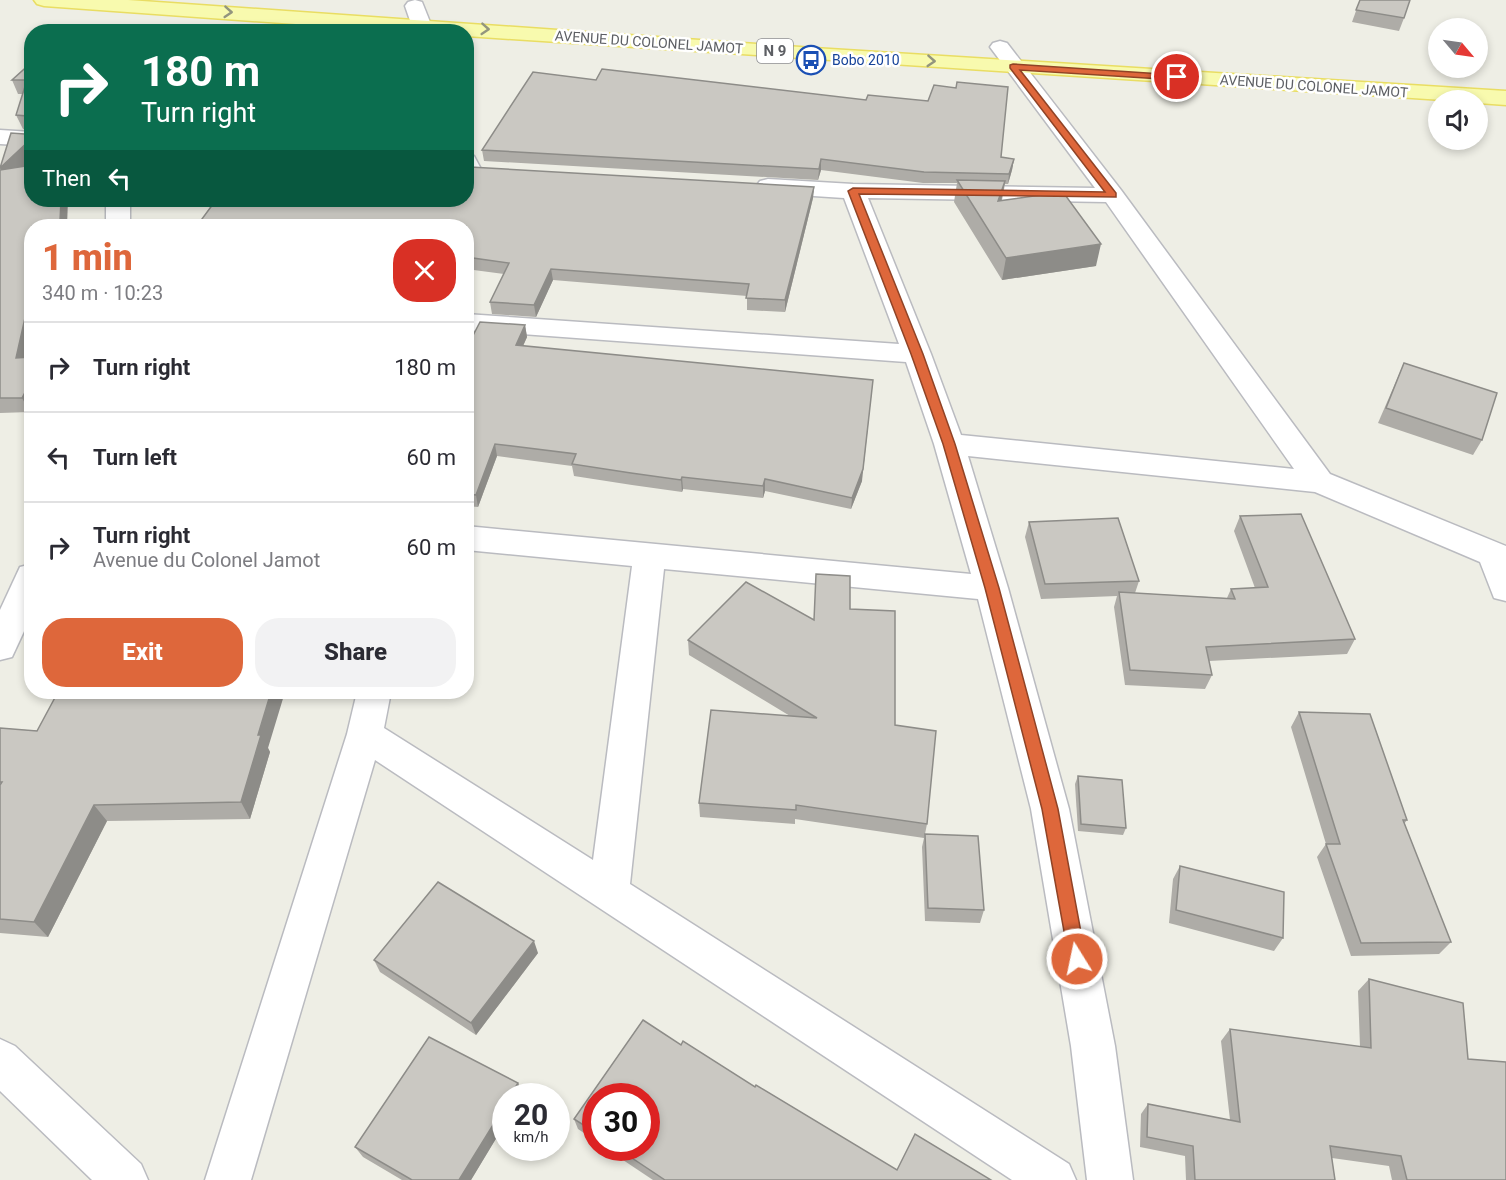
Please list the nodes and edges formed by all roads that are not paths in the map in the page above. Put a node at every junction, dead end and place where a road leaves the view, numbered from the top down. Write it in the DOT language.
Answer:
graph roads {
  1 [pos="44,0"];
  2 [pos="324,0"];
  3 [pos="335,1"];
  4 [pos="393,4"];
  5 [pos="439,7"];
  6 [pos="594,19"];
  7 [pos="420,21"];
  8 [pos="469,24"];
  9 [pos="474,24"];
  10 [pos="1006,57"];
  11 [pos="1506,81"];
  12 [pos="1506,98"];
  13 [pos="0,137"];
  14 [pos="24,138"];
  15 [pos="749,185"];
  16 [pos="853,191"];
  17 [pos="1113,195"];
  18 [pos="474,323"];
  19 [pos="917,354"];
  20 [pos="949,444"];
  21 [pos="1319,483"];
  22 [pos="474,539"];
  23 [pos="649,556"];
  24 [pos="1500,556"];
  25 [pos="992,588"];
  26 [pos="1506,589"];
  27 [pos="24,594"];
  28 [pos="0,647"];
  29 [pos="372,699"];
  30 [pos="365,734"];
  31 [pos="609,892"];
  32 [pos="0,1061"];
  33 [pos="125,1180"];
  34 [pos="228,1180"];
  35 [pos="1053,1180"];
  36 [pos="1110,1180"];
  1 -- 7 [label="main road, AVENUE DU COLONEL JAMOT / N 9, one-way"];
  2 -- 3 [label="main road"];
  4 -- 7 [label="main road, AVENUE DU COLONEL JAMOT / N 9"];
  5 -- 7 [label="main road, AVENUE DU COLONEL JAMOT / N 9"];
  6 -- 10 [label="main road, AVENUE DU COLONEL JAMOT / N 9"];
  7 -- 8 [label="main road, AVENUE DU COLONEL JAMOT / N 9, one-way"];
  9 -- 10 [label="main road, AVENUE DU COLONEL JAMOT / N 9, one-way"];
  10 -- 11 [label="main road, AVENUE DU COLONEL JAMOT / N 9"];
  10 -- 12 [label="main road, AVENUE DU COLONEL JAMOT / N 9"];
  10 -- 17 [label="street"];
  13 -- 14 [label="street"];
  15 -- 16 [label="street"];
  16 -- 17 [label="street"];
  16 -- 19 [label="street"];
  17 -- 21 [label="street"];
  18 -- 19 [label="street"];
  19 -- 20 [label="street"];
  20 -- 21 [label="street"];
  20 -- 25 [label="street"];
  21 -- 24 [label="street"];
  22 -- 23 [label="street"];
  23 -- 25 [label="street"];
  23 -- 31 [label="street"];
  24 -- 26 [label="street"];
  25 -- 36 [label="street"];
  27 -- 28 [label="street"];
  29 -- 30 [label="street"];
  30 -- 31 [label="street"];
  30 -- 34 [label="street"];
  31 -- 35 [label="street"];
  32 -- 33 [label="street"];
}
